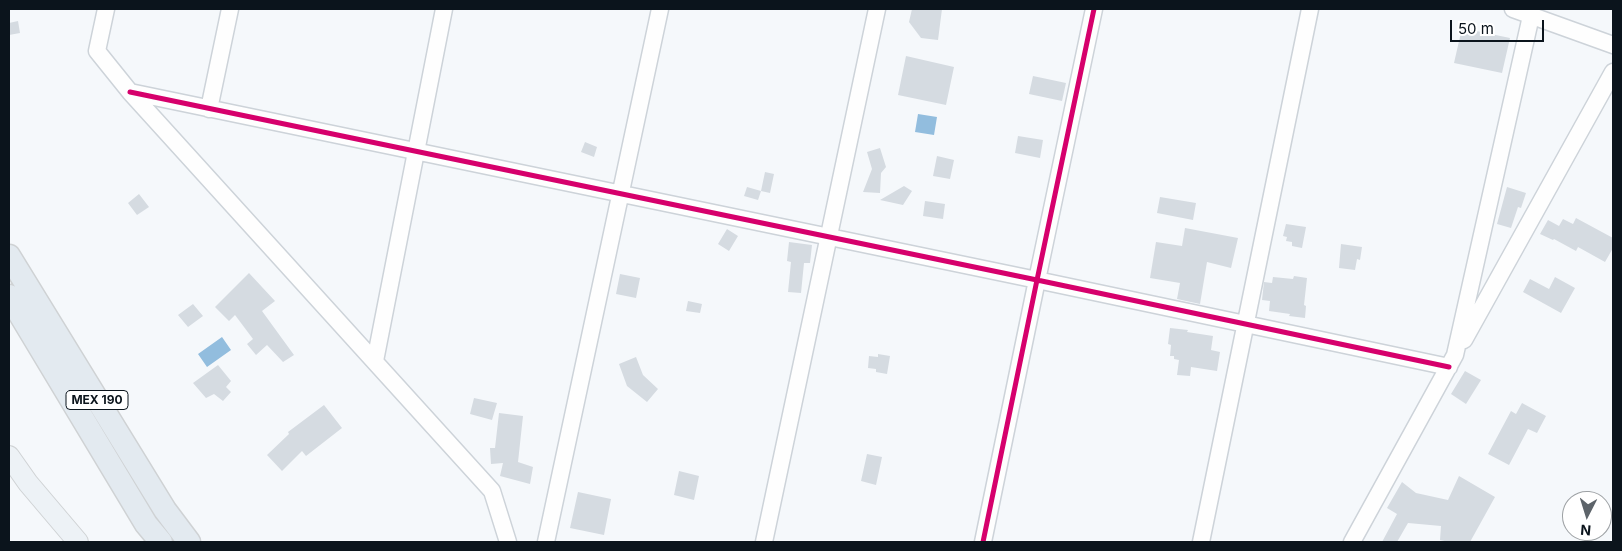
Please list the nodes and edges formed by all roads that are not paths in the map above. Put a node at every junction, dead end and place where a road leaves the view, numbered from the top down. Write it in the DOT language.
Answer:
graph roads {
  1 [pos="106,9"];
  2 [pos="230,9"];
  3 [pos="444,9"];
  4 [pos="660,9"];
  5 [pos="877,9"];
  6 [pos="1094,9"];
  7 [pos="1310,9"];
  8 [pos="1513,9"];
  9 [pos="1531,16"];
  10 [pos="1613,44"];
  11 [pos="1613,72"];
  12 [pos="130,92"];
  13 [pos="209,109"];
  14 [pos="415,152"];
  15 [pos="620,194"];
  16 [pos="828,237"];
  17 [pos="9,256"];
  18 [pos="1037,280"];
  19 [pos="9,296"];
  20 [pos="1246,324"];
  21 [pos="375,361"];
  22 [pos="1452,361"];
  23 [pos="9,456"];
  24 [pos="78,542"];
  25 [pos="161,542"];
  26 [pos="189,542"];
  27 [pos="508,542"];
  28 [pos="546,542"];
  29 [pos="764,542"];
  30 [pos="983,542"];
  31 [pos="1201,542"];
  32 [pos="1352,542"];
  1 -- 12 [label="street"];
  2 -- 13 [label="street"];
  3 -- 14 [label="street"];
  4 -- 15 [label="street"];
  5 -- 16 [label="street"];
  6 -- 18 [label="street"];
  7 -- 20 [label="street"];
  8 -- 9 [label="street"];
  9 -- 10 [label="street"];
  9 -- 22 [label="street"];
  11 -- 22 [label="street"];
  12 -- 13 [label="street"];
  12 -- 21 [label="street"];
  13 -- 14 [label="street"];
  14 -- 15 [label="street"];
  14 -- 21 [label="street"];
  15 -- 16 [label="street"];
  15 -- 28 [label="street"];
  16 -- 18 [label="street"];
  16 -- 29 [label="street"];
  17 -- 26 [label="highway, MEX 190"];
  18 -- 20 [label="street"];
  18 -- 30 [label="street"];
  19 -- 25 [label="highway, MEX 190"];
  20 -- 22 [label="street"];
  20 -- 31 [label="street"];
  21 -- 27 [label="street"];
  22 -- 32 [label="street"];
  23 -- 24 [label="main road"];
}
